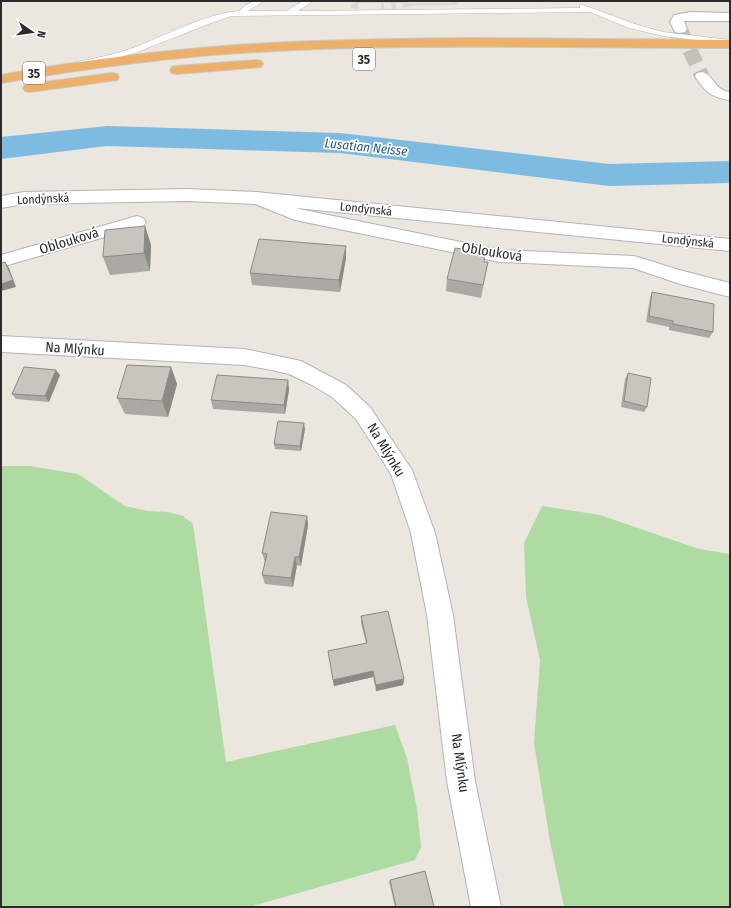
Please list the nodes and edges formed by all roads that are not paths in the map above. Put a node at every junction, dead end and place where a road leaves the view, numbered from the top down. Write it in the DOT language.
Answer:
graph roads {
  1 [pos="260,1"];
  2 [pos="309,1"];
  3 [pos="571,1"];
  4 [pos="583,1"];
  5 [pos="590,10"];
  6 [pos="288,13"];
  7 [pos="242,14"];
  8 [pos="730,17"];
  9 [pos="680,28"];
  10 [pos="730,43"];
  11 [pos="267,63"];
  12 [pos="66,67"];
  13 [pos="166,71"];
  14 [pos="126,75"];
  15 [pos="702,76"];
  16 [pos="1,79"];
  17 [pos="16,91"];
  18 [pos="730,96"];
  19 [pos="256,198"];
  20 [pos="1,202"];
  21 [pos="137,222"];
  22 [pos="730,245"];
  23 [pos="1,261"];
  24 [pos="730,290"];
  25 [pos="1,344"];
  26 [pos="486,907"];
  1 -- 7 [label="lane"];
  2 -- 6 [label="lane"];
  3 -- 5 [label="lane"];
  4 -- 5 [label="lane"];
  5 -- 6 [label="lane"];
  5 -- 10 [label="lane"];
  6 -- 7 [label="lane"];
  7 -- 12 [label="lane"];
  8 -- 9 [label="street"];
  10 -- 12 [label="highway, 35"];
  11 -- 13 [label="highway"];
  12 -- 16 [label="highway, 35"];
  14 -- 17 [label="highway, 35"];
  15 -- 18 [label="street"];
  19 -- 20 [label="street, Londýnská"];
  19 -- 22 [label="street, Londýnská"];
  19 -- 24 [label="street, Oblouková"];
  21 -- 23 [label="street, Oblouková"];
  25 -- 26 [label="street, Na Mlýnku"];
}
